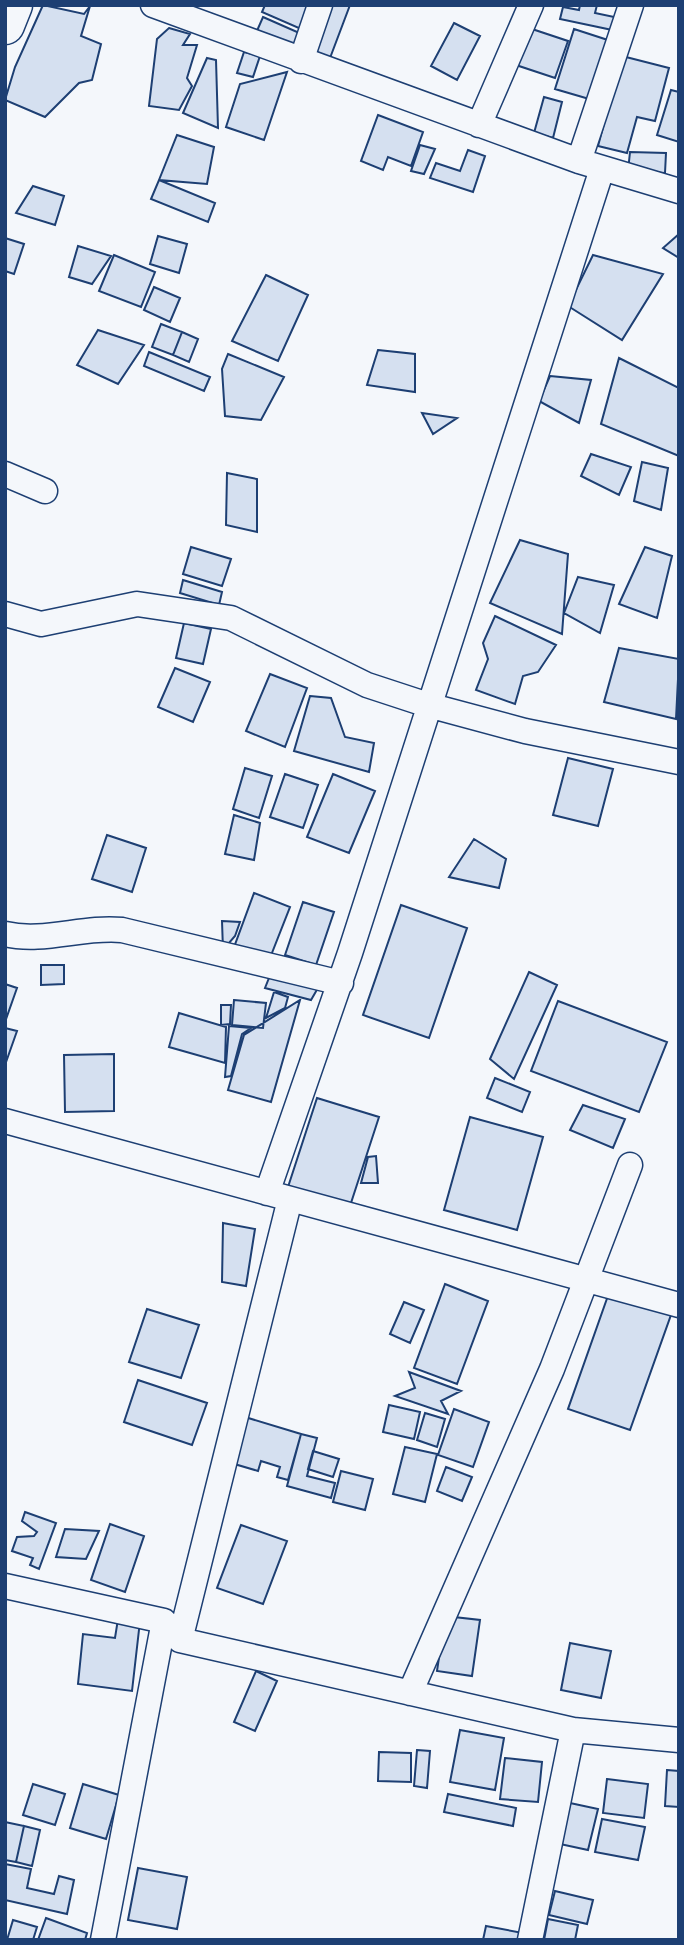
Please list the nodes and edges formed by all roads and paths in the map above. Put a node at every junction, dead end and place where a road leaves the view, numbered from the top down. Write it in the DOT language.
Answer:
graph roads {
  1 [pos="13,5"];
  2 [pos="153,5"];
  3 [pos="320,5"];
  4 [pos="531,5"];
  5 [pos="631,5"];
  6 [pos="5,25"];
  7 [pos="301,61"];
  8 [pos="479,125"];
  9 [pos="591,164"];
  10 [pos="679,191"];
  11 [pos="5,474"];
  12 [pos="45,491"];
  13 [pos="5,614"];
  14 [pos="428,705"];
  15 [pos="679,762"];
  16 [pos="5,934"];
  17 [pos="341,983"];
  18 [pos="5,1121"];
  19 [pos="629,1165"];
  20 [pos="278,1196"];
  21 [pos="586,1280"];
  22 [pos="679,1305"];
  23 [pos="5,1586"];
  24 [pos="172,1631"];
  25 [pos="410,1693"];
  26 [pos="573,1730"];
  27 [pos="679,1740"];
  28 [pos="103,1940"];
  29 [pos="530,1940"];
  1 -- 6 [label="main road"];
  2 -- 7 [label="street"];
  3 -- 7 [label="street"];
  4 -- 8 [label="street"];
  5 -- 9 [label="street"];
  7 -- 8 [label="street"];
  8 -- 9 [label="street"];
  9 -- 10 [label="street"];
  9 -- 14 [label="street"];
  11 -- 12 [label="street"];
  13 -- 14 [label="street"];
  14 -- 15 [label="street"];
  14 -- 17 [label="street"];
  16 -- 17 [label="street"];
  17 -- 20 [label="street"];
  18 -- 20 [label="street"];
  19 -- 21 [label="street"];
  20 -- 21 [label="street"];
  20 -- 24 [label="street"];
  21 -- 22 [label="street"];
  21 -- 25 [label="street"];
  23 -- 24 [label="street"];
  24 -- 25 [label="street"];
  24 -- 28 [label="street"];
  25 -- 26 [label="street"];
  26 -- 27 [label="street"];
  26 -- 29 [label="street"];
}
